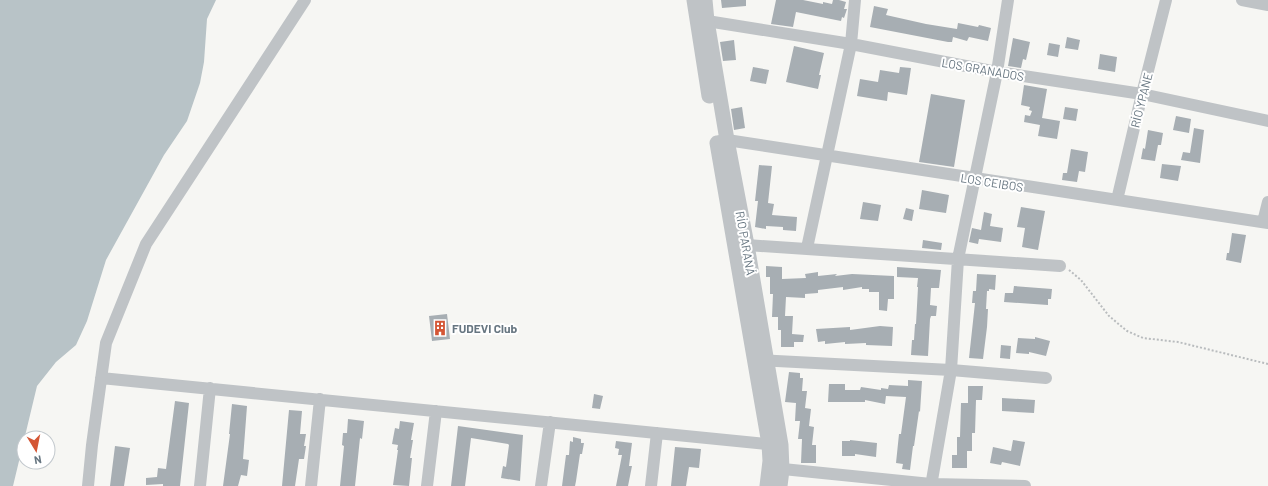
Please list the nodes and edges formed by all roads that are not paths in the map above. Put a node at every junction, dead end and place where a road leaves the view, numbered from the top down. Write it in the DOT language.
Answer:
graph roads {
  1 [pos="305,0"];
  2 [pos="694,0"];
  3 [pos="705,0"];
  4 [pos="855,0"];
  5 [pos="1008,0"];
  6 [pos="1166,0"];
  7 [pos="1242,0"];
  8 [pos="1268,5"];
  9 [pos="702,22"];
  10 [pos="851,44"];
  11 [pos="997,72"];
  12 [pos="1142,94"];
  13 [pos="1268,121"];
  14 [pos="722,141"];
  15 [pos="827,156"];
  16 [pos="975,179"];
  17 [pos="1117,200"];
  18 [pos="1268,202"];
  19 [pos="1266,223"];
  20 [pos="741,246"];
  21 [pos="807,248"];
  22 [pos="958,259"];
  23 [pos="1060,266"];
  24 [pos="760,360"];
  25 [pos="951,370"];
  26 [pos="101,378"];
  27 [pos="1046,378"];
  28 [pos="210,388"];
  29 [pos="320,399"];
  30 [pos="436,411"];
  31 [pos="550,422"];
  32 [pos="657,433"];
  33 [pos="775,445"];
  34 [pos="776,469"];
  35 [pos="931,485"];
  36 [pos="88,486"];
  37 [pos="200,486"];
  38 [pos="311,486"];
  39 [pos="427,486"];
  40 [pos="541,486"];
  41 [pos="651,486"];
  42 [pos="768,486"];
  43 [pos="780,486"];
  44 [pos="1025,486"];
  1 -- 26 [label="street"];
  2 -- 9 [label="street, RÍO PARANÁ"];
  3 -- 9 [label="street, RÍO PARANÁ"];
  4 -- 10 [label="street"];
  5 -- 11 [label="street"];
  6 -- 12 [label="street, RÍO YPANE"];
  7 -- 8 [label="street"];
  9 -- 10 [label="street, LOS GRANADOS"];
  9 -- 14 [label="street, RÍO PARANÁ"];
  10 -- 11 [label="street, LOS GRANADOS"];
  10 -- 15 [label="street"];
  11 -- 12 [label="street, LOS GRANADOS"];
  11 -- 16 [label="street"];
  12 -- 13 [label="street, LOS GRANADOS"];
  12 -- 17 [label="street, RÍO YPANE"];
  14 -- 15 [label="street, LOS CEIBOS"];
  14 -- 20 [label="street, RÍO PARANÁ"];
  15 -- 16 [label="street, LOS CEIBOS"];
  15 -- 21 [label="street"];
  16 -- 17 [label="street, LOS CEIBOS"];
  16 -- 22 [label="street"];
  17 -- 19 [label="street, LOS CEIBOS"];
  18 -- 19 [label="street"];
  20 -- 21 [label="street"];
  20 -- 24 [label="street, RÍO PARANÁ"];
  21 -- 22 [label="street"];
  22 -- 23 [label="street"];
  22 -- 25 [label="street"];
  24 -- 25 [label="street"];
  24 -- 33 [label="street, RÍO PARANÁ"];
  25 -- 27 [label="street"];
  25 -- 35 [label="street"];
  26 -- 28 [label="street"];
  26 -- 36 [label="street"];
  28 -- 29 [label="street"];
  28 -- 37 [label="street"];
  29 -- 30 [label="street"];
  29 -- 38 [label="street"];
  30 -- 31 [label="street"];
  30 -- 39 [label="street"];
  31 -- 32 [label="street"];
  31 -- 40 [label="street"];
  32 -- 33 [label="street"];
  32 -- 41 [label="street"];
  33 -- 34 [label="street, RÍO PARANÁ"];
  34 -- 35 [label="street"];
  34 -- 42 [label="street, RÍO PARANÁ"];
  34 -- 43 [label="street, RÍO PARANÁ"];
  35 -- 44 [label="street"];
}
